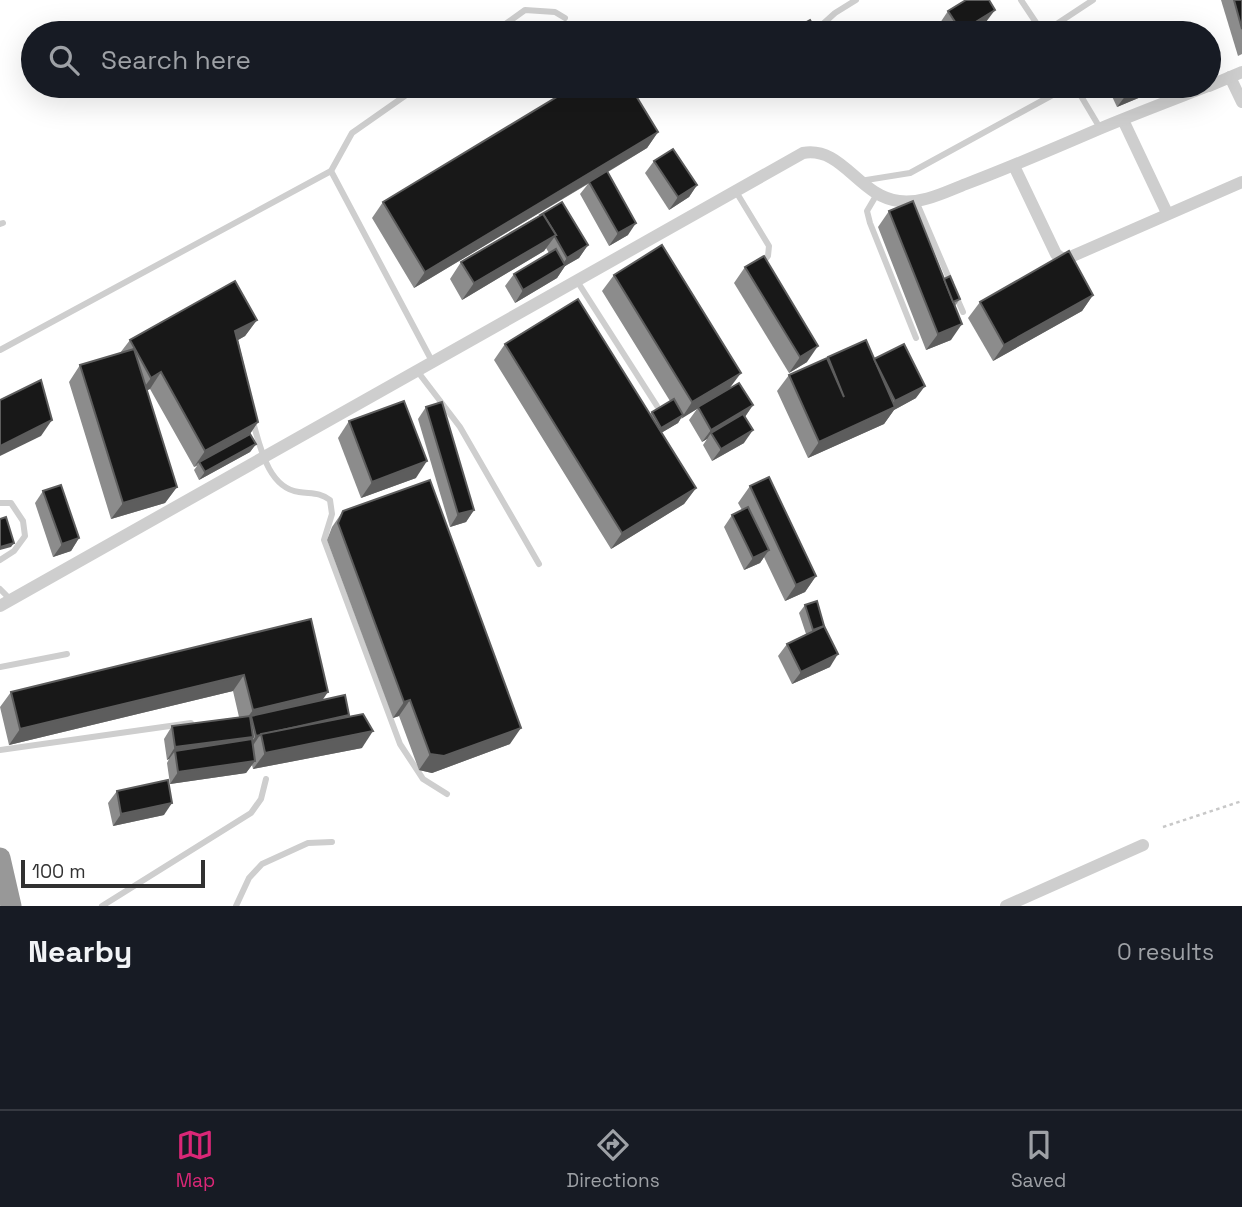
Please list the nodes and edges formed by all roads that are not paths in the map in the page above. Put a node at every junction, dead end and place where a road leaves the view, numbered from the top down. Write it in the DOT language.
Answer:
graph roads {
  1 [pos="856,0"];
  2 [pos="1021,0"];
  3 [pos="1093,0"];
  4 [pos="565,18"];
  5 [pos="510,21"];
  6 [pos="826,21"];
  7 [pos="1035,21"];
  8 [pos="1061,21"];
  9 [pos="1236,75"];
  10 [pos="402,98"];
  11 [pos="1047,98"];
  12 [pos="1082,98"];
  13 [pos="1179,98"];
  14 [pos="1242,102"];
  15 [pos="1123,120"];
  16 [pos="1100,128"];
  17 [pos="1014,166"];
  18 [pos="331,171"];
  19 [pos="858,182"];
  20 [pos="1242,182"];
  21 [pos="734,190"];
  22 [pos="877,194"];
  23 [pos="916,201"];
  24 [pos="1167,213"];
  25 [pos="758,272"];
  26 [pos="576,280"];
  27 [pos="963,312"];
  28 [pos="916,338"];
  29 [pos="0,350"];
  30 [pos="433,363"];
  31 [pos="418,372"];
  32 [pos="657,406"];
  33 [pos="252,419"];
  34 [pos="263,458"];
  35 [pos="0,503"];
  36 [pos="0,560"];
  37 [pos="539,564"];
  38 [pos="0,589"];
  39 [pos="5,603"];
  40 [pos="67,654"];
  41 [pos="0,667"];
  42 [pos="191,723"];
  43 [pos="0,750"];
  44 [pos="266,779"];
  45 [pos="447,794"];
  46 [pos="332,842"];
  47 [pos="1143,845"];
  48 [pos="0,858"];
  49 [pos="11,906"];
  50 [pos="102,906"];
  51 [pos="236,906"];
  52 [pos="1006,906"];
  1 -- 6 [label="lane"];
  2 -- 7 [label="lane"];
  3 -- 8 [label="lane"];
  4 -- 5 [label="lane"];
  9 -- 14 [label="street"];
  10 -- 18 [label="lane"];
  11 -- 19 [label="lane"];
  12 -- 16 [label="lane"];
  13 -- 15 [label="street"];
  15 -- 16 [label="street"];
  15 -- 24 [label="street"];
  16 -- 17 [label="street"];
  17 -- 23 [label="street"];
  17 -- 24 [label="street"];
  18 -- 29 [label="lane"];
  18 -- 30 [label="lane"];
  19 -- 21 [label="street"];
  19 -- 22 [label="street"];
  20 -- 24 [label="street"];
  21 -- 25 [label="lane"];
  21 -- 26 [label="street"];
  22 -- 23 [label="street"];
  22 -- 28 [label="lane"];
  23 -- 27 [label="lane"];
  26 -- 30 [label="street"];
  26 -- 32 [label="lane"];
  30 -- 31 [label="street"];
  31 -- 34 [label="street"];
  31 -- 37 [label="lane"];
  33 -- 34 [label="lane"];
  34 -- 39 [label="street"];
  34 -- 45 [label="lane"];
  35 -- 36 [label="lane"];
  38 -- 39 [label="lane"];
  40 -- 41 [label="lane"];
  42 -- 43 [label="lane"];
  44 -- 50 [label="lane"];
  46 -- 51 [label="lane"];
  47 -- 52 [label="street"];
  48 -- 49 [label="highway"];
}
